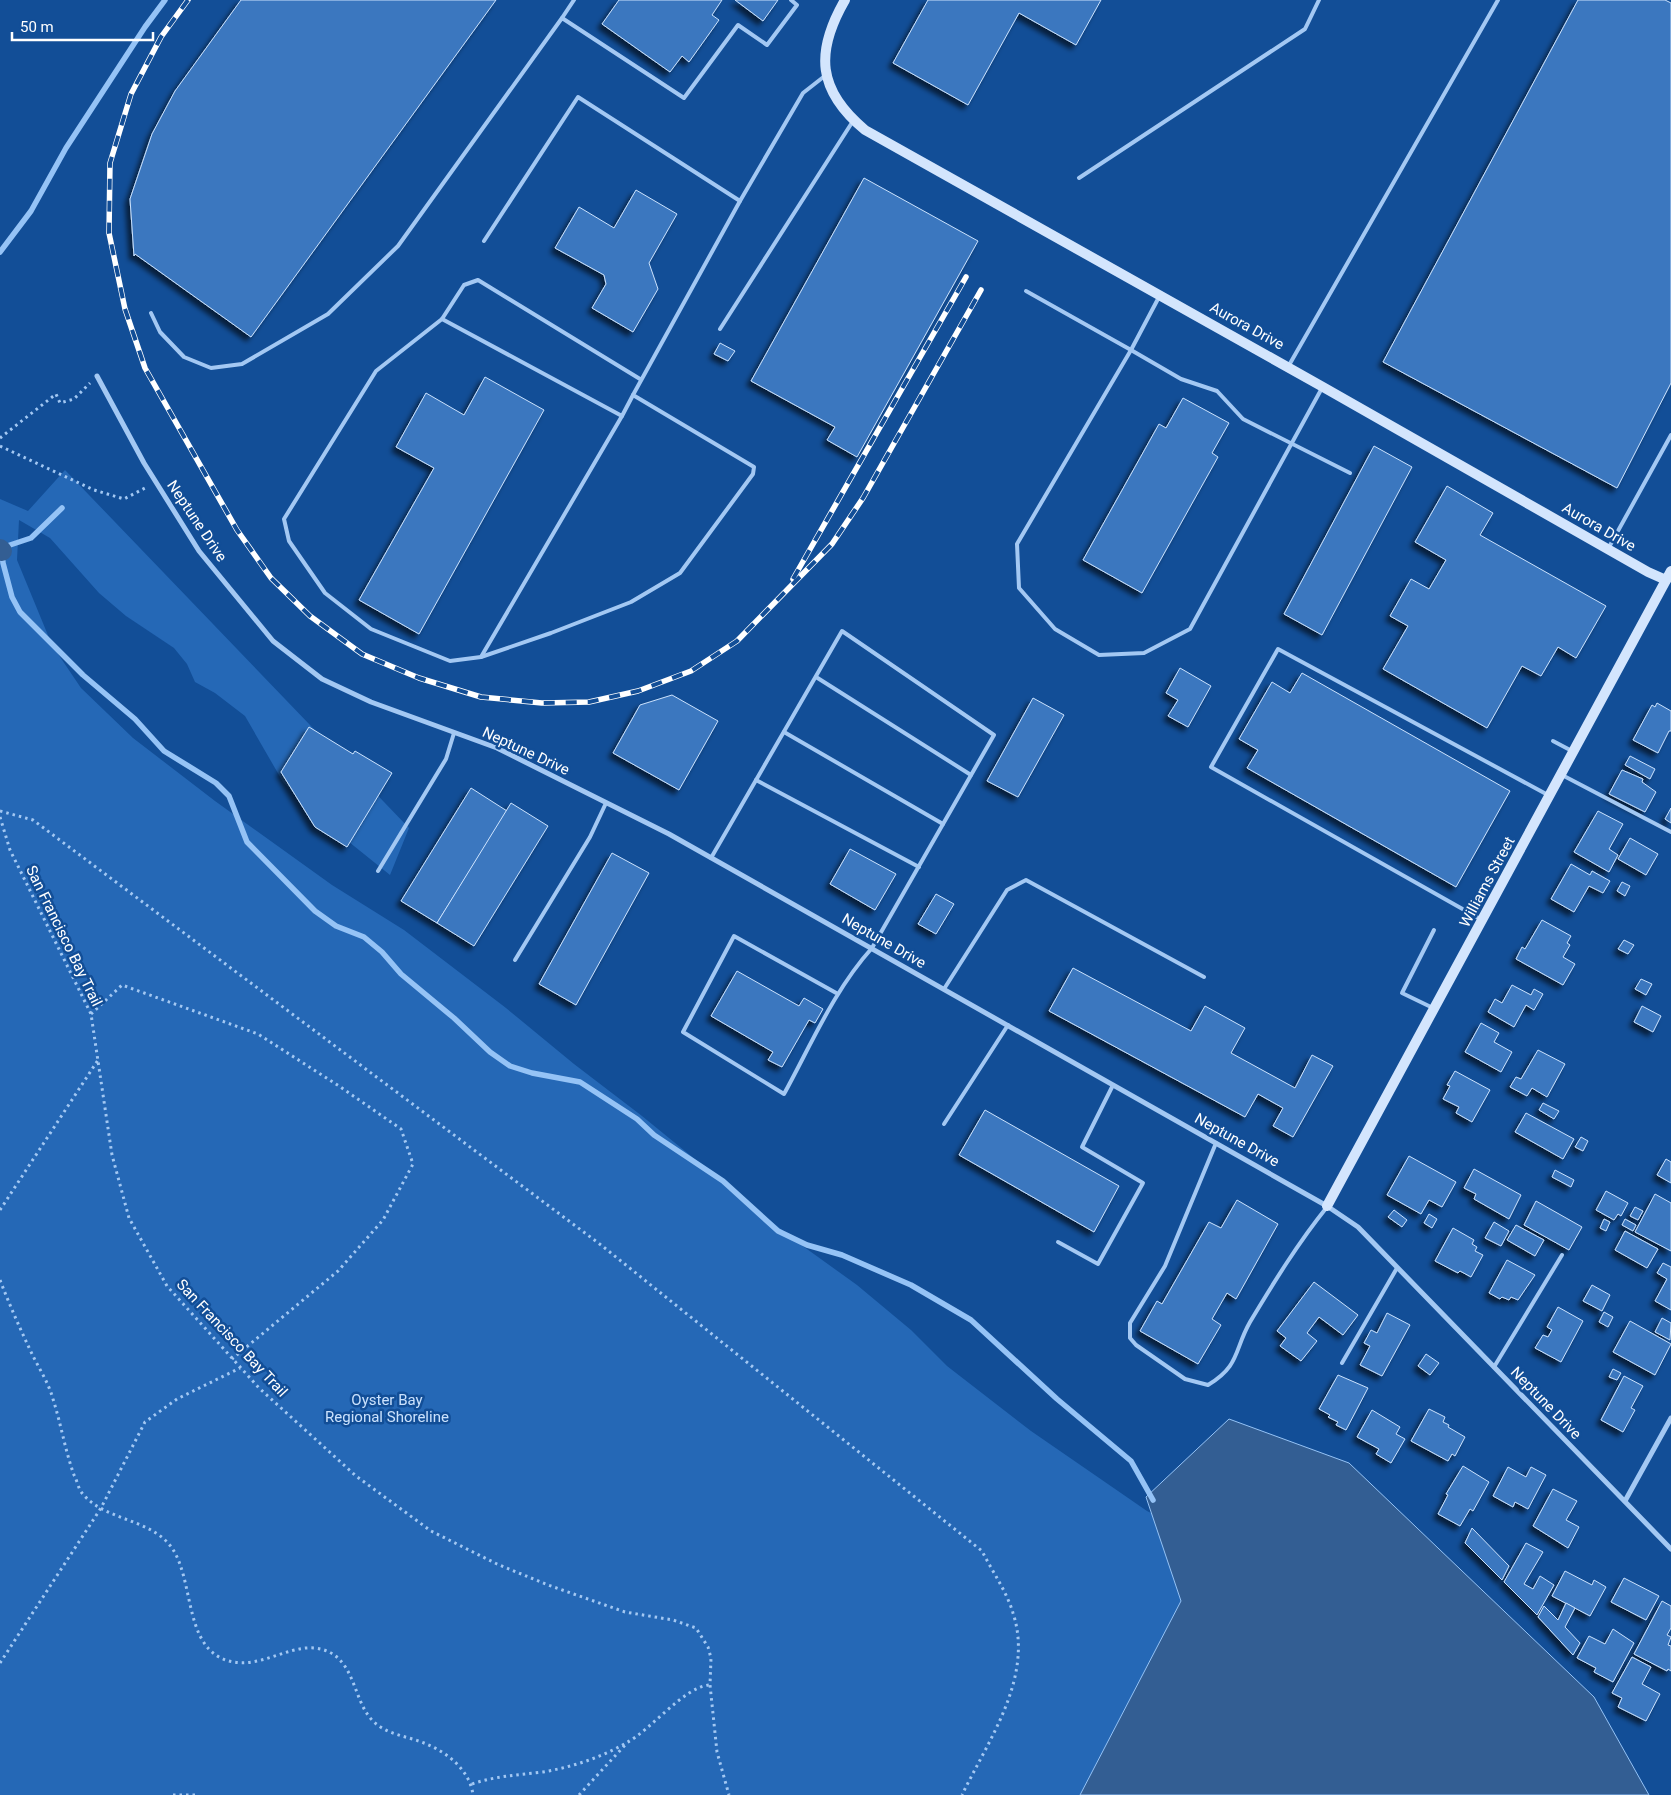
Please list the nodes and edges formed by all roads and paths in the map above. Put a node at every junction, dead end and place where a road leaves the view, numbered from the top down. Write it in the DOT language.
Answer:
graph roads {
  1 [pos="574,0"];
  2 [pos="791,0"];
  3 [pos="845,0"];
  4 [pos="1319,0"];
  5 [pos="1498,0"];
  6 [pos="562,18"];
  7 [pos="828,76"];
  8 [pos="853,120"];
  9 [pos="1079,178"];
  10 [pos="740,201"];
  11 [pos="484,241"];
  12 [pos="1026,291"];
  13 [pos="1160,295"];
  14 [pos="151,313"];
  15 [pos="442,319"];
  16 [pos="720,329"];
  17 [pos="1131,350"];
  18 [pos="1288,366"];
  19 [pos="97,376"];
  20 [pos="640,379"];
  21 [pos="1323,386"];
  22 [pos="633,395"];
  23 [pos="622,416"];
  24 [pos="1671,435"];
  25 [pos="0,438"];
  26 [pos="1291,444"];
  27 [pos="0,446"];
  28 [pos="1350,473"];
  29 [pos="156,482"];
  30 [pos="1608,550"];
  31 [pos="1669,578"];
  32 [pos="481,657"];
  33 [pos="816,677"];
  34 [pos="784,732"];
  35 [pos="454,733"];
  36 [pos="1553,741"];
  37 [pos="1574,752"];
  38 [pos="971,775"];
  39 [pos="1562,775"];
  40 [pos="756,780"];
  41 [pos="1550,796"];
  42 [pos="606,803"];
  43 [pos="0,810"];
  44 [pos="0,817"];
  45 [pos="943,824"];
  46 [pos="1671,832"];
  47 [pos="711,858"];
  48 [pos="918,867"];
  49 [pos="378,871"];
  50 [pos="1483,921"];
  51 [pos="1434,930"];
  52 [pos="872,948"];
  53 [pos="515,960"];
  54 [pos="1204,978"];
  55 [pos="944,989"];
  56 [pos="838,994"];
  57 [pos="1435,1009"];
  58 [pos="91,1014"];
  59 [pos="1008,1025"];
  60 [pos="98,1060"];
  61 [pos="1113,1085"];
  62 [pos="944,1124"];
  63 [pos="1216,1143"];
  64 [pos="1327,1206"];
  65 [pos="0,1210"];
  66 [pos="1058,1242"];
  67 [pos="1562,1256"];
  68 [pos="1397,1268"];
  69 [pos="0,1280"];
  70 [pos="232,1359"];
  71 [pos="1342,1363"];
  72 [pos="1494,1366"];
  73 [pos="240,1368"];
  74 [pos="1671,1418"];
  75 [pos="1624,1501"];
  76 [pos="101,1508"];
  77 [pos="1671,1549"];
  78 [pos="0,1663"];
  79 [pos="710,1685"];
  80 [pos="627,1743"];
  81 [pos="472,1784"];
  82 [pos="174,1795"];
  83 [pos="196,1795"];
  84 [pos="473,1795"];
  85 [pos="579,1795"];
  86 [pos="728,1795"];
  87 [pos="962,1795"];
  1 -- 6 [label="lane"];
  2 -- 6 [label="lane"];
  3 -- 7 [label="street, Aurora Drive"];
  4 -- 9 [label="lane"];
  5 -- 18 [label="lane"];
  6 -- 14 [label="lane"];
  7 -- 8 [label="street, Aurora Drive"];
  7 -- 10 [label="lane"];
  8 -- 13 [label="street, Aurora Drive"];
  8 -- 16 [label="lane"];
  10 -- 11 [label="lane"];
  10 -- 20 [label="lane"];
  12 -- 17 [label="lane"];
  13 -- 17 [label="lane"];
  13 -- 18 [label="street, Aurora Drive"];
  15 -- 20 [label="lane"];
  15 -- 23 [label="lane"];
  15 -- 32 [label="lane"];
  17 -- 26 [label="lane"];
  17 -- 26 [label="lane"];
  18 -- 21 [label="street, Aurora Drive"];
  19 -- 25 [label="path"];
  19 -- 29 [label="street, Neptune Drive"];
  20 -- 22 [label="lane"];
  21 -- 26 [label="lane"];
  21 -- 30 [label="street, Aurora Drive"];
  22 -- 23 [label="lane"];
  22 -- 32 [label="lane"];
  23 -- 32 [label="lane"];
  24 -- 30 [label="lane"];
  26 -- 28 [label="lane"];
  27 -- 29 [label="path"];
  29 -- 35 [label="street, Neptune Drive"];
  30 -- 31 [label="street, Aurora Drive"];
  31 -- 37 [label="street, Williams Street"];
  33 -- 34 [label="lane"];
  33 -- 38 [label="lane"];
  33 -- 38 [label="lane"];
  34 -- 40 [label="lane"];
  34 -- 45 [label="lane"];
  35 -- 42 [label="street, Neptune Drive"];
  35 -- 49 [label="lane"];
  36 -- 37 [label="lane"];
  37 -- 39 [label="street, Williams Street"];
  38 -- 45 [label="lane"];
  39 -- 41 [label="street, Williams Street"];
  39 -- 46 [label="lane"];
  40 -- 47 [label="lane"];
  40 -- 48 [label="lane"];
  41 -- 50 [label="street, Williams Street"];
  41 -- 50 [label="lane"];
  42 -- 47 [label="street, Neptune Drive"];
  42 -- 53 [label="lane"];
  43 -- 87 [label="path"];
  44 -- 58 [label="path, San Francisco Bay Trail"];
  45 -- 48 [label="lane"];
  47 -- 52 [label="street, Neptune Drive"];
  48 -- 52 [label="lane"];
  50 -- 57 [label="street, Williams Street"];
  51 -- 57 [label="lane"];
  52 -- 55 [label="street, Neptune Drive"];
  52 -- 56 [label="lane"];
  54 -- 55 [label="lane"];
  55 -- 59 [label="street, Neptune Drive"];
  56 -- 56 [label="lane"];
  57 -- 64 [label="street, Williams Street"];
  58 -- 60 [label="path, San Francisco Bay Trail"];
  58 -- 70 [label="path"];
  59 -- 61 [label="street, Neptune Drive"];
  59 -- 62 [label="lane"];
  60 -- 65 [label="path"];
  60 -- 70 [label="path, San Francisco Bay Trail"];
  61 -- 63 [label="street, Neptune Drive"];
  61 -- 66 [label="lane"];
  63 -- 64 [label="street, Neptune Drive"];
  63 -- 64 [label="lane"];
  64 -- 68 [label="street, Neptune Drive"];
  67 -- 72 [label="lane"];
  68 -- 71 [label="lane"];
  68 -- 72 [label="street, Neptune Drive"];
  69 -- 76 [label="path"];
  70 -- 73 [label="path, San Francisco Bay Trail"];
  72 -- 75 [label="street, Neptune Drive"];
  73 -- 76 [label="path"];
  73 -- 79 [label="path, San Francisco Bay Trail"];
  74 -- 75 [label="street"];
  75 -- 77 [label="street, Neptune Drive"];
  76 -- 78 [label="path"];
  76 -- 81 [label="path"];
  79 -- 80 [label="path"];
  79 -- 86 [label="path, San Francisco Bay Trail"];
  80 -- 81 [label="path"];
  80 -- 85 [label="path"];
  81 -- 84 [label="path"];
  82 -- 83 [label="path"];
}
